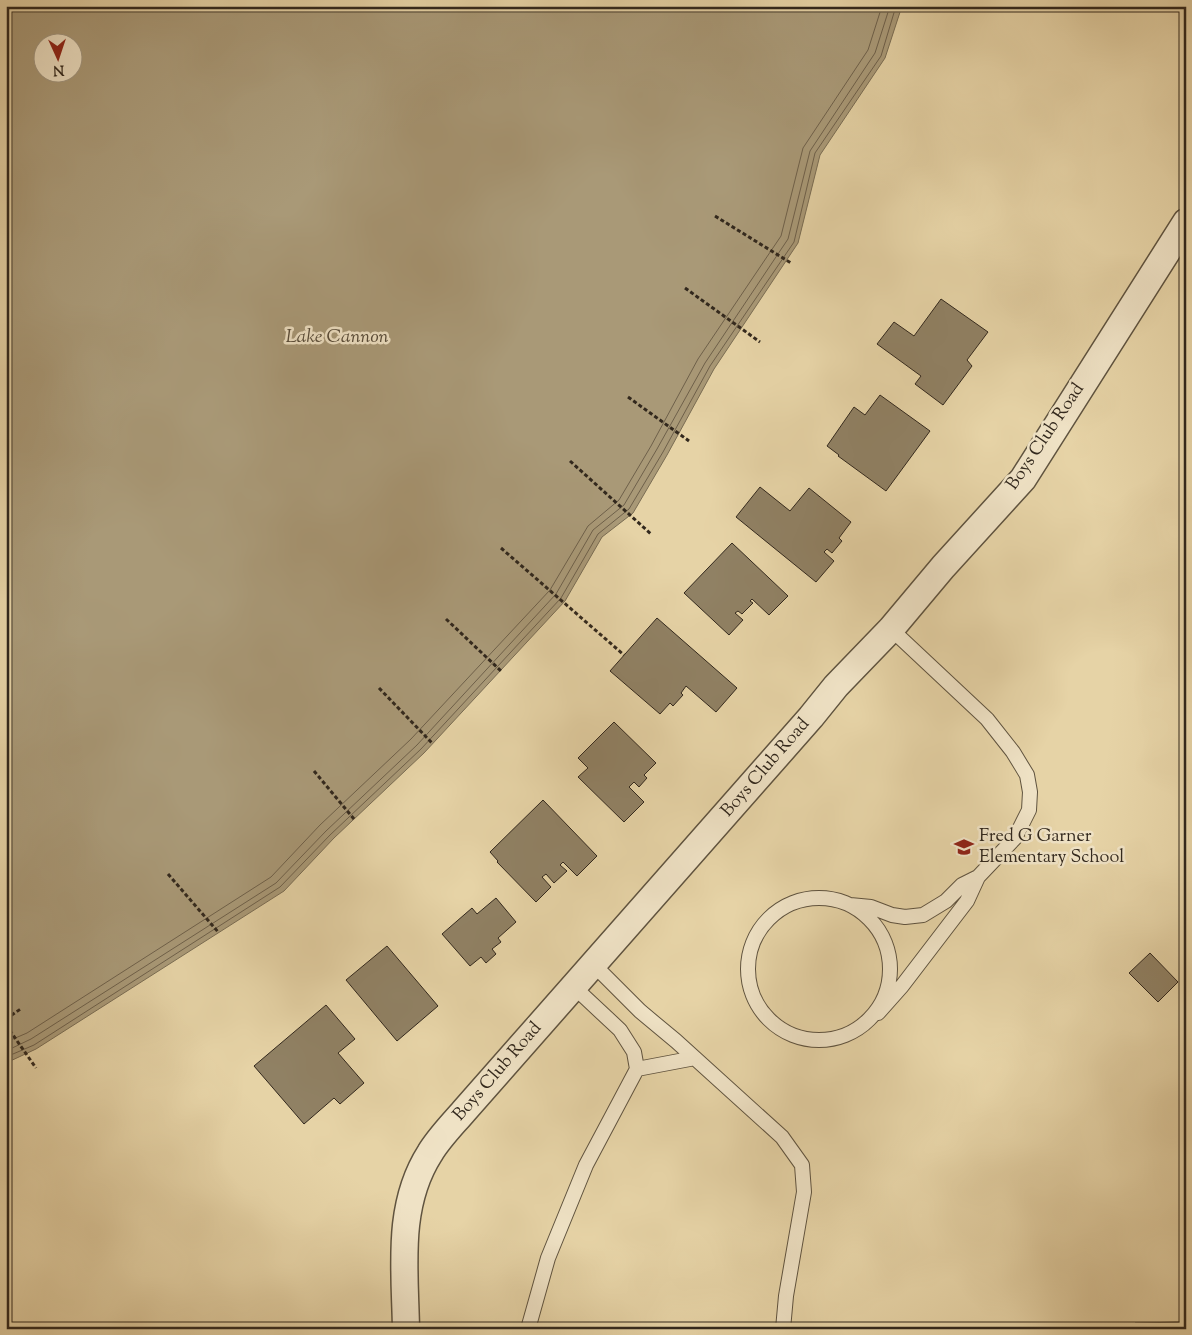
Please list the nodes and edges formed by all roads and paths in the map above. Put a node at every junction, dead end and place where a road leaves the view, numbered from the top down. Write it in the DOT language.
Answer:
graph roads {
  1 [pos="715,216"];
  2 [pos="1186,222"];
  3 [pos="791,263"];
  4 [pos="685,288"];
  5 [pos="760,342"];
  6 [pos="628,397"];
  7 [pos="689,441"];
  8 [pos="570,461"];
  9 [pos="651,534"];
  10 [pos="501,548"];
  11 [pos="446,619"];
  12 [pos="890,629"];
  13 [pos="624,656"];
  14 [pos="501,671"];
  15 [pos="379,688"];
  16 [pos="433,744"];
  17 [pos="314,771"];
  18 [pos="354,819"];
  19 [pos="168,874"];
  20 [pos="978,877"];
  21 [pos="848,904"];
  22 [pos="219,933"];
  23 [pos="593,964"];
  24 [pos="573,986"];
  25 [pos="22,1008"];
  26 [pos="878,1013"];
  27 [pos="6,1018"];
  28 [pos="6,1025"];
  29 [pos="695,1058"];
  30 [pos="36,1068"];
  31 [pos="637,1069"];
  32 [pos="406,1329"];
  33 [pos="528,1329"];
  34 [pos="783,1329"];
  1 -- 3 [label="path"];
  2 -- 12 [label="street, Boys Club Road"];
  4 -- 5 [label="path"];
  6 -- 7 [label="path"];
  8 -- 9 [label="path"];
  10 -- 13 [label="path"];
  11 -- 14 [label="path"];
  12 -- 20 [label="lane"];
  12 -- 23 [label="street, Boys Club Road"];
  15 -- 16 [label="path"];
  17 -- 18 [label="path"];
  19 -- 22 [label="path"];
  20 -- 21 [label="lane"];
  20 -- 26 [label="lane"];
  21 -- 26 [label="lane"];
  21 -- 26 [label="lane"];
  23 -- 24 [label="street, Boys Club Road"];
  23 -- 29 [label="lane"];
  24 -- 31 [label="lane"];
  24 -- 32 [label="street, Boys Club Road"];
  25 -- 27 [label="path"];
  28 -- 30 [label="path"];
  29 -- 31 [label="lane"];
  29 -- 34 [label="lane"];
  31 -- 33 [label="lane"];
}
